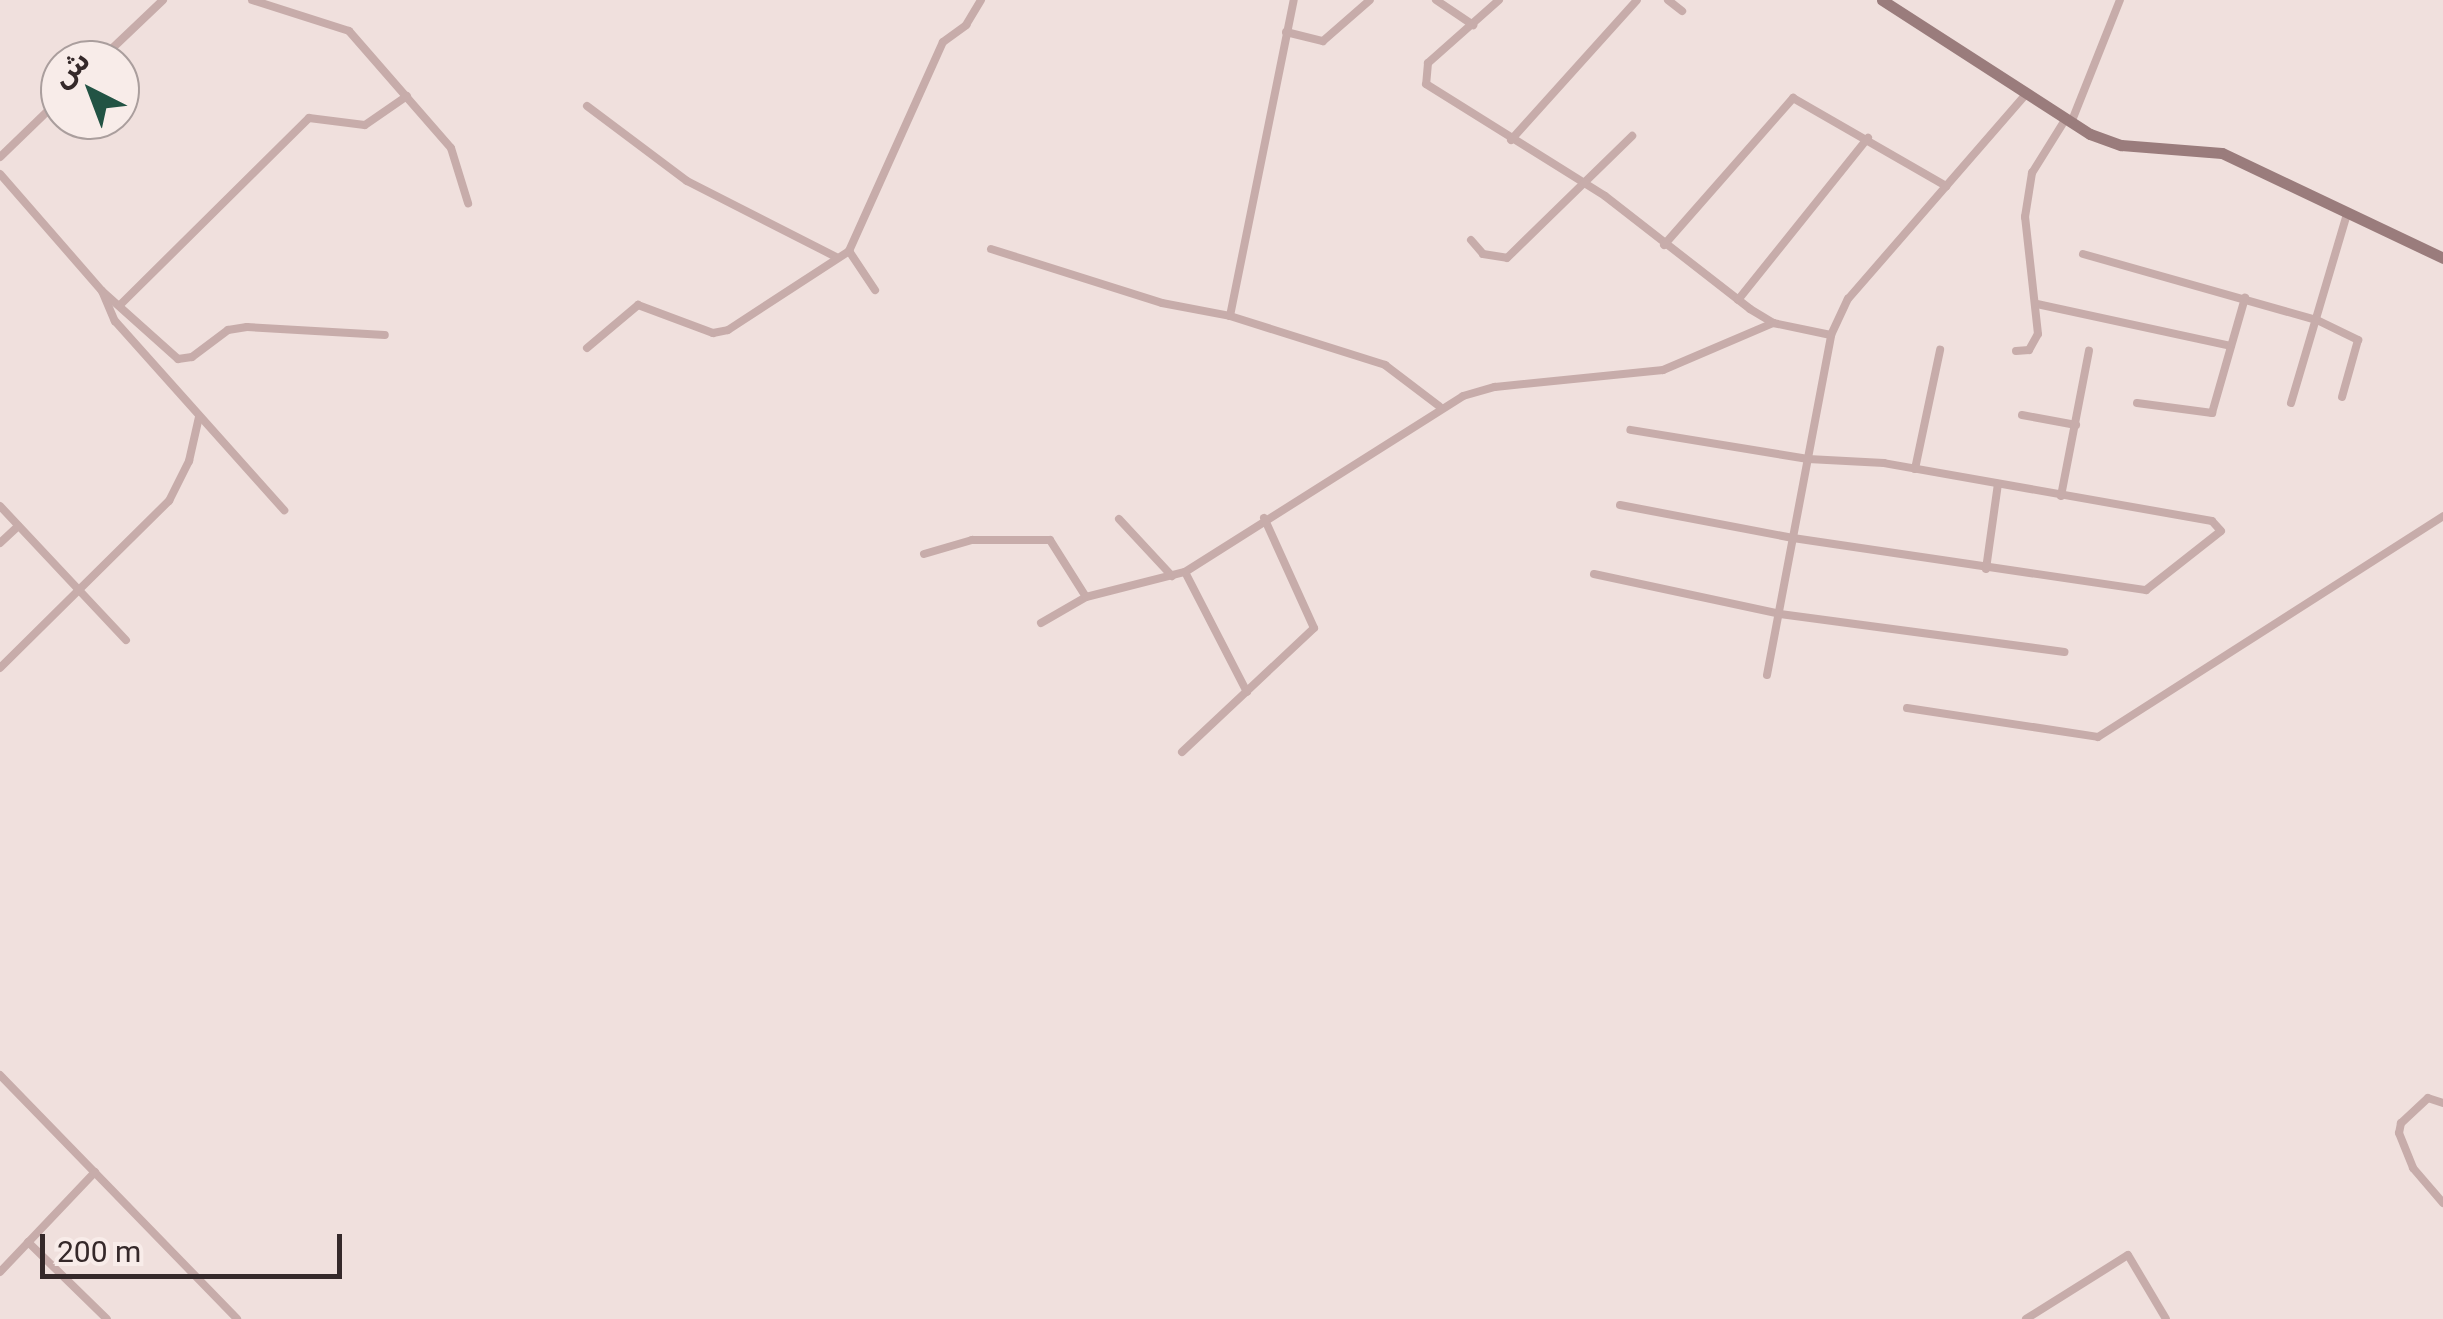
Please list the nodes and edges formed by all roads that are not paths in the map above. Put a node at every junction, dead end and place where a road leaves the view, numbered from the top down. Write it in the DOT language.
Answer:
graph roads {
  1 [pos="252,0"];
  2 [pos="981,0"];
  3 [pos="1294,0"];
  4 [pos="1370,0"];
  5 [pos="1436,0"];
  6 [pos="1499,0"];
  7 [pos="1637,0"];
  8 [pos="1668,0"];
  9 [pos="1882,0"];
  10 [pos="2120,0"];
  11 [pos="157,2"];
  12 [pos="1682,10"];
  13 [pos="1473,25"];
  14 [pos="1286,32"];
  15 [pos="120,40"];
  16 [pos="2026,94"];
  17 [pos="407,96"];
  18 [pos="588,106"];
  19 [pos="40,118"];
  20 [pos="2068,121"];
  21 [pos="1632,136"];
  22 [pos="1868,138"];
  23 [pos="1511,140"];
  24 [pos="0,157"];
  25 [pos="0,174"];
  26 [pos="1946,186"];
  27 [pos="1586,187"];
  28 [pos="468,203"];
  29 [pos="2347,214"];
  30 [pos="1470,240"];
  31 [pos="1664,244"];
  32 [pos="991,248"];
  33 [pos="848,251"];
  34 [pos="2083,254"];
  35 [pos="836,257"];
  36 [pos="2443,258"];
  37 [pos="875,290"];
  38 [pos="102,291"];
  39 [pos="2244,298"];
  40 [pos="1738,300"];
  41 [pos="2037,304"];
  42 [pos="120,305"];
  43 [pos="1230,316"];
  44 [pos="2316,320"];
  45 [pos="1773,323"];
  46 [pos="385,335"];
  47 [pos="1831,335"];
  48 [pos="2232,346"];
  49 [pos="587,348"];
  50 [pos="1940,350"];
  51 [pos="2089,350"];
  52 [pos="2016,351"];
  53 [pos="2342,397"];
  54 [pos="2292,402"];
  55 [pos="2137,403"];
  56 [pos="1439,406"];
  57 [pos="2022,415"];
  58 [pos="199,417"];
  59 [pos="2076,424"];
  60 [pos="1630,430"];
  61 [pos="1808,458"];
  62 [pos="1914,469"];
  63 [pos="1998,484"];
  64 [pos="2061,496"];
  65 [pos="1620,505"];
  66 [pos="0,506"];
  67 [pos="284,510"];
  68 [pos="2443,516"];
  69 [pos="1264,518"];
  70 [pos="1119,519"];
  71 [pos="18,526"];
  72 [pos="1794,538"];
  73 [pos="0,544"];
  74 [pos="924,554"];
  75 [pos="1986,569"];
  76 [pos="1185,572"];
  77 [pos="1594,574"];
  78 [pos="1172,576"];
  79 [pos="81,591"];
  80 [pos="1086,597"];
  81 [pos="1780,614"];
  82 [pos="1041,623"];
  83 [pos="126,640"];
  84 [pos="2064,652"];
  85 [pos="0,668"];
  86 [pos="1767,675"];
  87 [pos="1247,692"];
  88 [pos="1907,708"];
  89 [pos="1182,752"];
  90 [pos="0,1075"];
  91 [pos="2443,1103"];
  92 [pos="95,1172"];
  93 [pos="2443,1203"];
  94 [pos="28,1242"];
  95 [pos="0,1272"];
  96 [pos="103,1318"];
  97 [pos="233,1318"];
  98 [pos="2026,1319"];
  99 [pos="2166,1319"];
  1 -- 17 [label="street"];
  2 -- 33 [label="street"];
  3 -- 14 [label="street"];
  4 -- 14 [label="street"];
  5 -- 13 [label="street"];
  6 -- 13 [label="street"];
  7 -- 23 [label="street"];
  8 -- 12 [label="street"];
  9 -- 16 [label="street"];
  10 -- 20 [label="street"];
  11 -- 15 [label="street"];
  13 -- 23 [label="street"];
  14 -- 43 [label="street"];
  16 -- 20 [label="street"];
  16 -- 26 [label="street"];
  17 -- 28 [label="street"];
  17 -- 42 [label="street"];
  18 -- 35 [label="street"];
  19 -- 24 [label="street"];
  20 -- 29 [label="street"];
  20 -- 41 [label="street"];
  21 -- 27 [label="street"];
  22 -- 26 [label="street"];
  22 -- 31 [label="street"];
  22 -- 40 [label="street"];
  23 -- 27 [label="street"];
  25 -- 38 [label="street"];
  26 -- 47 [label="street"];
  27 -- 30 [label="street"];
  27 -- 31 [label="street"];
  29 -- 36 [label="street"];
  29 -- 44 [label="street"];
  31 -- 40 [label="street"];
  32 -- 43 [label="street"];
  33 -- 35 [label="street"];
  33 -- 37 [label="street"];
  34 -- 39 [label="street"];
  35 -- 49 [label="street"];
  38 -- 42 [label="street"];
  38 -- 58 [label="street"];
  39 -- 44 [label="street"];
  39 -- 48 [label="street"];
  40 -- 45 [label="street"];
  41 -- 48 [label="street"];
  41 -- 52 [label="street"];
  42 -- 46 [label="street"];
  43 -- 56 [label="street"];
  44 -- 53 [label="street"];
  44 -- 54 [label="street"];
  45 -- 47 [label="street"];
  45 -- 56 [label="street"];
  47 -- 61 [label="street"];
  48 -- 55 [label="street"];
  50 -- 62 [label="street"];
  51 -- 59 [label="street"];
  56 -- 69 [label="street"];
  57 -- 59 [label="street"];
  58 -- 67 [label="street"];
  58 -- 79 [label="street"];
  59 -- 64 [label="street"];
  60 -- 61 [label="street"];
  61 -- 62 [label="street"];
  61 -- 72 [label="street"];
  62 -- 63 [label="street"];
  63 -- 64 [label="street"];
  63 -- 75 [label="street"];
  64 -- 75 [label="street"];
  65 -- 72 [label="street"];
  66 -- 71 [label="street"];
  68 -- 88 [label="street"];
  69 -- 76 [label="street"];
  69 -- 87 [label="street"];
  70 -- 78 [label="street"];
  71 -- 73 [label="street"];
  71 -- 79 [label="street"];
  72 -- 75 [label="street"];
  72 -- 81 [label="street"];
  74 -- 80 [label="street"];
  76 -- 78 [label="street"];
  76 -- 87 [label="street"];
  77 -- 81 [label="street"];
  78 -- 80 [label="street"];
  79 -- 83 [label="street"];
  79 -- 85 [label="street"];
  80 -- 82 [label="street"];
  81 -- 84 [label="street"];
  81 -- 86 [label="street"];
  87 -- 89 [label="street"];
  90 -- 92 [label="street"];
  91 -- 93 [label="street"];
  92 -- 94 [label="street"];
  92 -- 97 [label="street"];
  94 -- 95 [label="street"];
  94 -- 96 [label="street"];
  98 -- 99 [label="street"];
}
